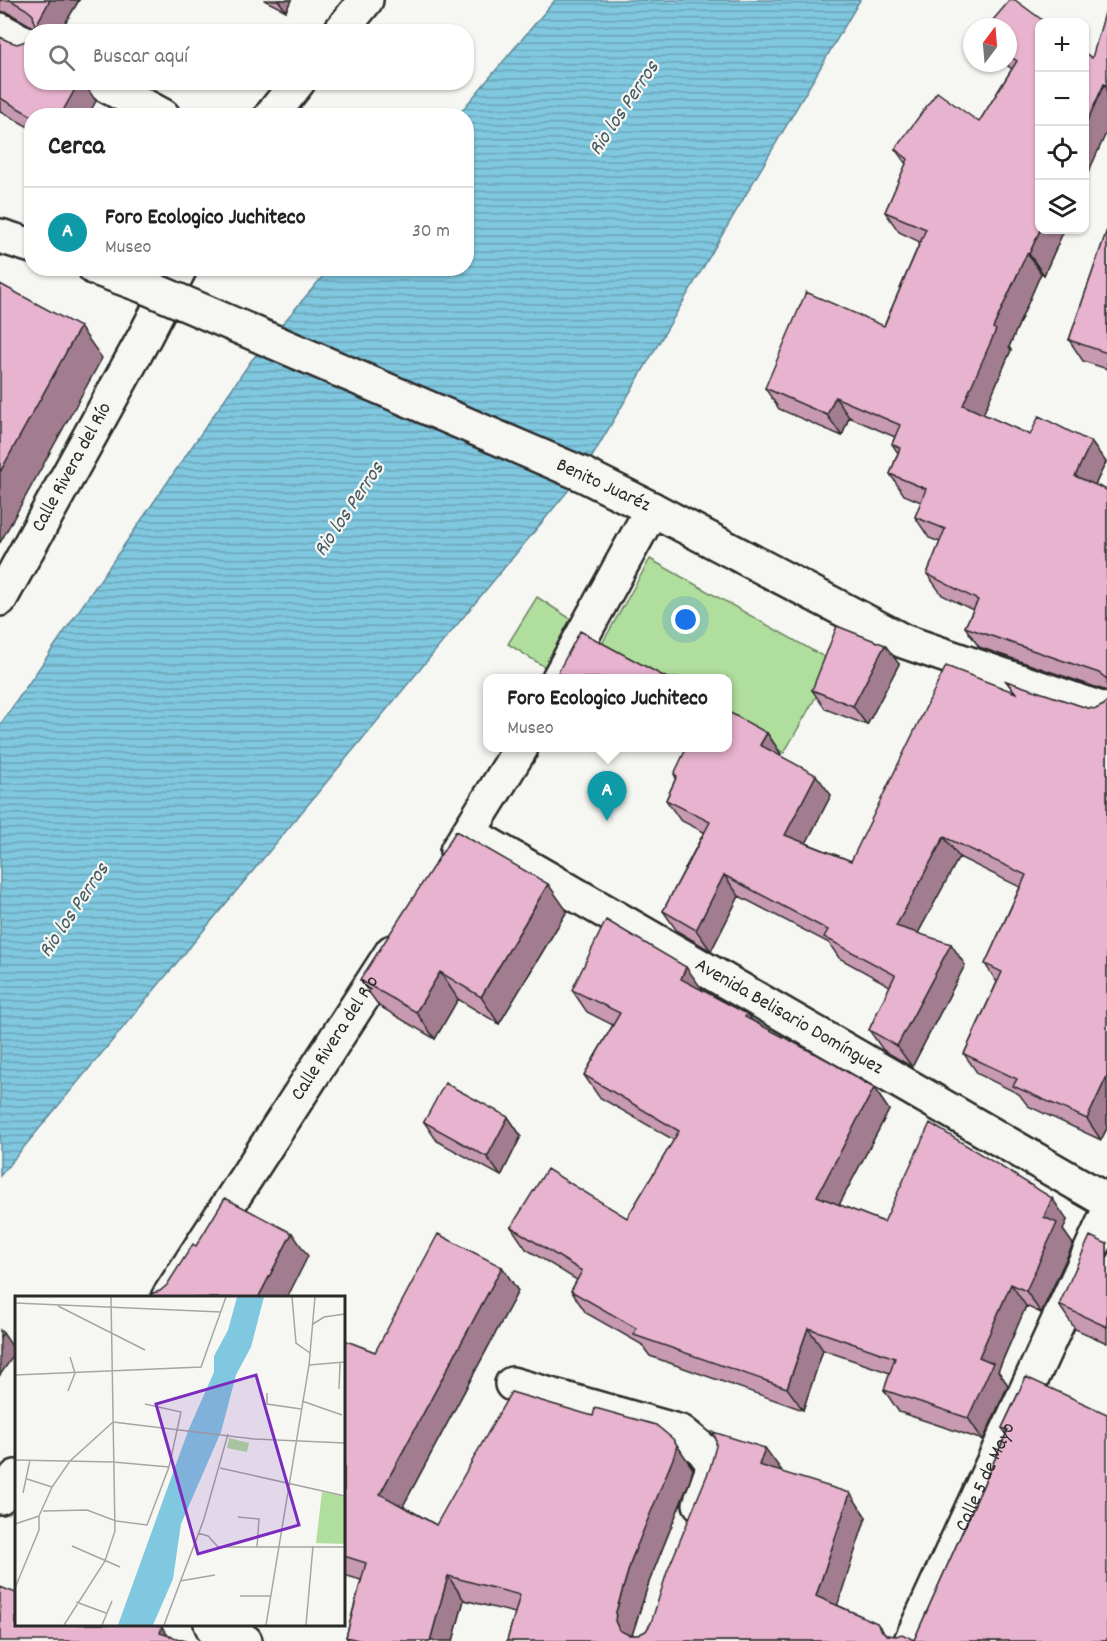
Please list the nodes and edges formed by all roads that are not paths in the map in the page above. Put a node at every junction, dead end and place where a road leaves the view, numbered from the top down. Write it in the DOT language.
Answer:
graph roads {
  1 [pos="366,0"];
  2 [pos="346,24"];
  3 [pos="0,30"];
  4 [pos="24,43"];
  5 [pos="115,90"];
  6 [pos="292,90"];
  7 [pos="147,108"];
  8 [pos="277,108"];
  9 [pos="0,236"];
  10 [pos="24,244"];
  11 [pos="118,276"];
  12 [pos="176,276"];
  13 [pos="652,509"];
  14 [pos="0,599"];
  15 [pos="562,674"];
  16 [pos="1107,711"];
  17 [pos="518,752"];
  18 [pos="469,833"];
  19 [pos="443,872"];
  20 [pos="405,932"];
  21 [pos="1107,1201"];
  22 [pos="1107,1215"];
  23 [pos="169,1296"];
  24 [pos="512,1384"];
  25 [pos="15,1478"];
  26 [pos="0,1497"];
  27 [pos="691,1527"];
  28 [pos="212,1626"];
  29 [pos="245,1641"];
  30 [pos="911,1641"];
  1 -- 2 [label="street"];
  3 -- 4 [label="street"];
  5 -- 7 [label="street"];
  6 -- 8 [label="street"];
  9 -- 10 [label="street"];
  11 -- 13 [label="street, Benito Juaréz, bridge"];
  12 -- 14 [label="street"];
  13 -- 15 [label="street"];
  13 -- 16 [label="street, Benito Juaréz"];
  17 -- 18 [label="street"];
  18 -- 19 [label="street"];
  18 -- 21 [label="street, Avenida Belisario Domínguez"];
  20 -- 23 [label="street, Calle Rivera del Río"];
  22 -- 30 [label="street, Calle 5 de Mayo"];
  24 -- 27 [label="street"];
  25 -- 26 [label="street"];
  28 -- 29 [label="street"];
}
